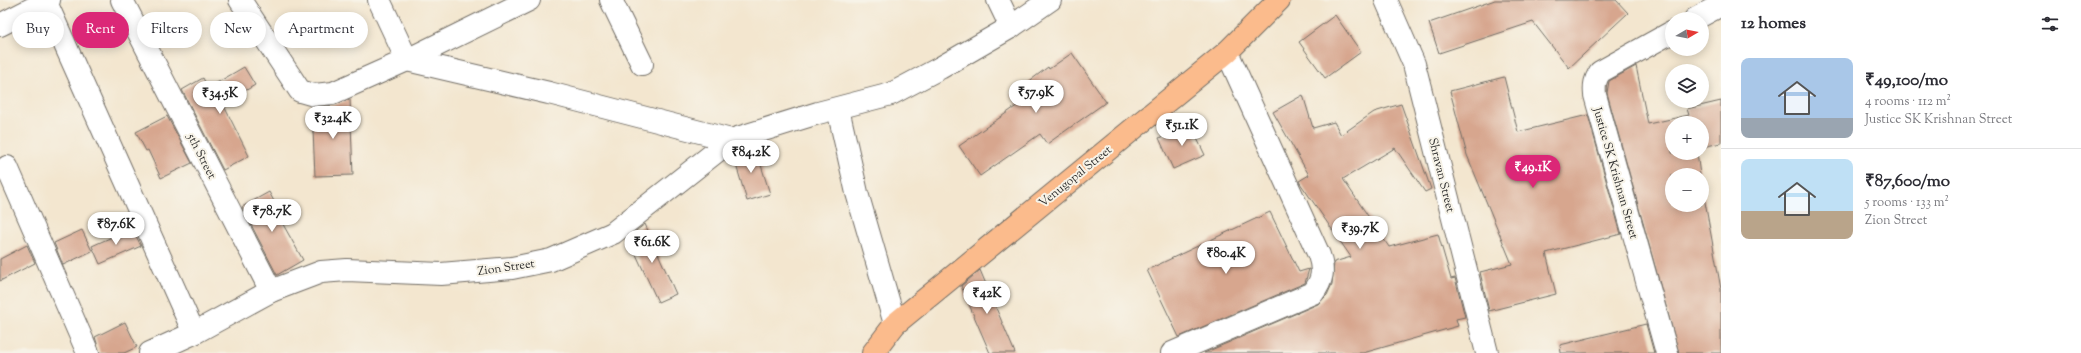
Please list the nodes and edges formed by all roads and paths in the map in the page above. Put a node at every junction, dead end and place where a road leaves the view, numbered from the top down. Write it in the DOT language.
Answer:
graph roads {
  1 [pos="122,0"];
  2 [pos="240,0"];
  3 [pos="379,0"];
  4 [pos="529,0"];
  5 [pos="611,0"];
  6 [pos="998,0"];
  7 [pos="1050,0"];
  8 [pos="1279,0"];
  9 [pos="1386,0"];
  10 [pos="47,1"];
  11 [pos="1721,5"];
  12 [pos="1708,12"];
  13 [pos="0,25"];
  14 [pos="1011,27"];
  15 [pos="1665,36"];
  16 [pos="1227,52"];
  17 [pos="408,60"];
  18 [pos="642,64"];
  19 [pos="838,109"];
  20 [pos="731,140"];
  21 [pos="7,167"];
  22 [pos="271,291"];
  23 [pos="895,324"];
  24 [pos="194,333"];
  25 [pos="876,352"];
  26 [pos="88,353"];
  27 [pos="150,353"];
  28 [pos="1172,353"];
  29 [pos="1487,353"];
  30 [pos="1667,353"];
  1 -- 22 [label="street, 5th Street"];
  2 -- 17 [label="street"];
  3 -- 17 [label="street"];
  4 -- 17 [label="street"];
  5 -- 18 [label="street"];
  6 -- 14 [label="street"];
  7 -- 14 [label="street, Zion Street"];
  8 -- 16 [label="main road, Venugopal Street"];
  9 -- 29 [label="street, Shravan Street"];
  10 -- 13 [label="street"];
  10 -- 24 [label="street"];
  11 -- 12 [label="street"];
  14 -- 19 [label="street, Zion Street"];
  15 -- 30 [label="street, Justice SK Krishnan Street"];
  16 -- 23 [label="main road, Venugopal Street"];
  16 -- 28 [label="street"];
  17 -- 20 [label="street"];
  19 -- 20 [label="street, Zion Street"];
  19 -- 23 [label="street"];
  20 -- 22 [label="street, Zion Street"];
  21 -- 26 [label="street"];
  22 -- 24 [label="street, Zion Street"];
  23 -- 25 [label="main road, Venugopal Street"];
  24 -- 27 [label="street, Zion Street"];
}
